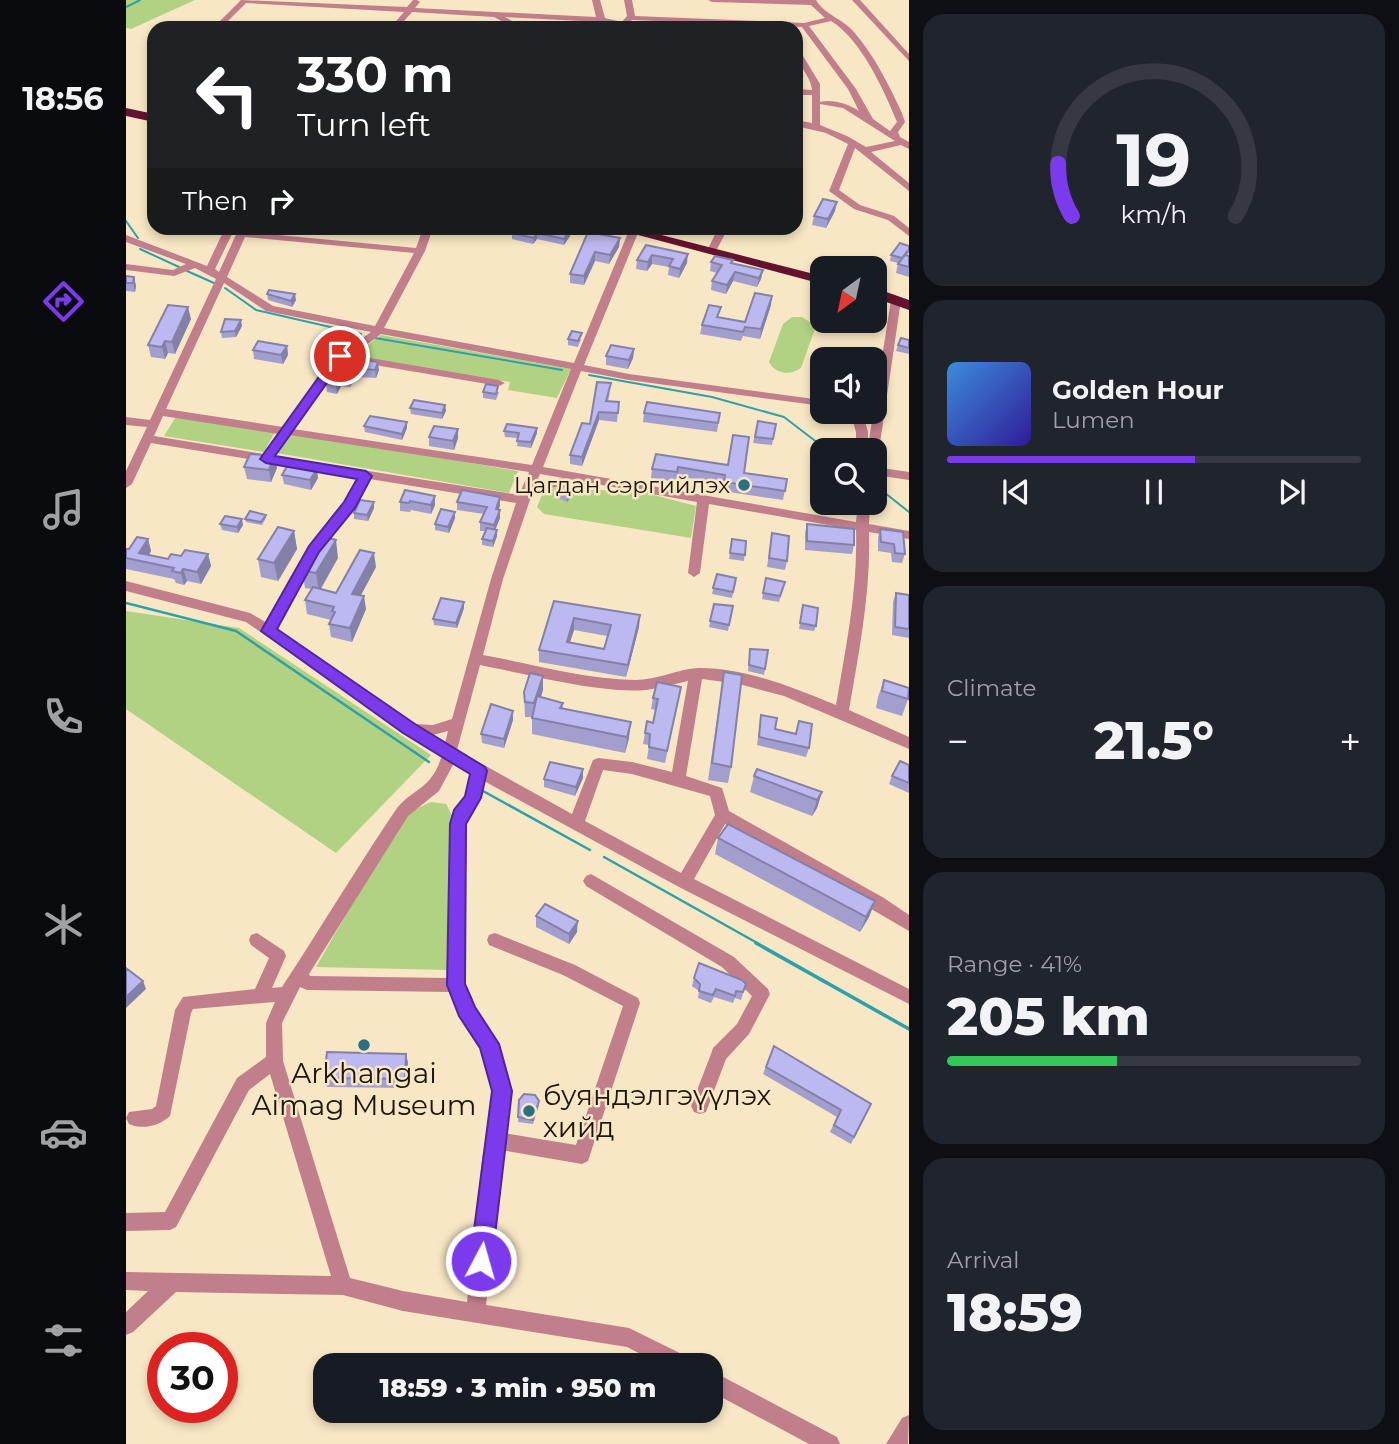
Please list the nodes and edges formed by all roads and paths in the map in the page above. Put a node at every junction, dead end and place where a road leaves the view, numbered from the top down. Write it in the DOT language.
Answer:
graph roads {
  1 [pos="245,0"];
  2 [pos="449,0"];
  3 [pos="596,0"];
  4 [pos="628,0"];
  5 [pos="712,0"];
  6 [pos="856,0"];
  7 [pos="296,1"];
  8 [pos="326,2"];
  9 [pos="812,2"];
  10 [pos="414,4"];
  11 [pos="456,10"];
  12 [pos="491,12"];
  13 [pos="830,19"];
  14 [pos="601,20"];
  15 [pos="684,20"];
  16 [pos="224,21"];
  17 [pos="400,21"];
  18 [pos="508,21"];
  19 [pos="607,21"];
  20 [pos="626,21"];
  21 [pos="670,21"];
  22 [pos="688,21"];
  23 [pos="697,21"];
  24 [pos="804,25"];
  25 [pos="909,59"];
  26 [pos="803,68"];
  27 [pos="852,89"];
  28 [pos="803,92"];
  29 [pos="816,93"];
  30 [pos="821,105"];
  31 [pos="126,112"];
  32 [pos="147,116"];
  33 [pos="869,121"];
  34 [pos="803,123"];
  35 [pos="816,124"];
  36 [pos="902,142"];
  37 [pos="853,143"];
  38 [pos="866,150"];
  39 [pos="909,188"];
  40 [pos="909,233"];
  41 [pos="227,235"];
  42 [pos="241,235"];
  43 [pos="278,235"];
  44 [pos="426,235"];
  45 [pos="627,235"];
  46 [pos="652,235"];
  47 [pos="720,235"];
  48 [pos="126,238"];
  49 [pos="420,251"];
  50 [pos="712,251"];
  51 [pos="195,264"];
  52 [pos="126,267"];
  53 [pos="209,271"];
  54 [pos="810,277"];
  55 [pos="222,278"];
  56 [pos="902,303"];
  57 [pos="377,332"];
  58 [pos="340,356"];
  59 [pos="578,365"];
  60 [pos="499,383"];
  61 [pos="810,401"];
  62 [pos="161,412"];
  63 [pos="126,421"];
  64 [pos="154,424"];
  65 [pos="286,431"];
  66 [pos="875,438"];
  67 [pos="147,439"];
  68 [pos="266,459"];
  69 [pos="535,472"];
  70 [pos="887,473"];
  71 [pos="366,476"];
  72 [pos="909,476"];
  73 [pos="563,482"];
  74 [pos="126,485"];
  75 [pos="643,487"];
  76 [pos="526,494"];
  77 [pos="703,500"];
  78 [pos="862,515"];
  79 [pos="860,525"];
  80 [pos="909,535"];
  81 [pos="694,573"];
  82 [pos="126,578"];
  83 [pos="126,586"];
  84 [pos="154,592"];
  85 [pos="269,631"];
  86 [pos="477,659"];
  87 [pos="696,673"];
  88 [pos="842,712"];
  89 [pos="459,722"];
  90 [pos="409,729"];
  91 [pos="909,743"];
  92 [pos="451,753"];
  93 [pos="479,771"];
  94 [pos="678,779"];
  95 [pos="722,815"];
  96 [pos="576,824"];
  97 [pos="591,881"];
  98 [pos="684,882"];
  99 [pos="909,923"];
  100 [pos="257,940"];
  101 [pos="495,940"];
  102 [pos="300,976"];
  103 [pos="456,985"];
  104 [pos="287,994"];
  105 [pos="261,995"];
  106 [pos="909,997"];
  107 [pos="275,1061"];
  108 [pos="701,1106"];
  109 [pos="135,1118"];
  110 [pos="494,1140"];
  111 [pos="126,1222"];
  112 [pos="126,1281"];
  113 [pos="173,1281"];
  114 [pos="343,1286"];
  115 [pos="476,1311"];
  116 [pos="126,1325"];
  117 [pos="660,1353"];
  118 [pos="723,1387"];
  119 [pos="909,1425"];
  120 [pos="830,1444"];
  121 [pos="896,1444"];
  1 -- 7 [label="street"];
  1 -- 16 [label="street"];
  2 -- 11 [label="street"];
  3 -- 14 [label="street"];
  4 -- 20 [label="street"];
  5 -- 9 [label="street"];
  6 -- 25 [label="street"];
  7 -- 8 [label="street"];
  8 -- 10 [label="street"];
  9 -- 13 [label="street"];
  10 -- 11 [label="street"];
  10 -- 17 [label="street"];
  11 -- 12 [label="street"];
  12 -- 14 [label="street"];
  12 -- 18 [label="street"];
  13 -- 24 [label="street"];
  13 -- 36 [label="street"];
  14 -- 19 [label="street"];
  15 -- 21 [label="street"];
  15 -- 22 [label="street"];
  15 -- 23 [label="street"];
  24 -- 27 [label="street"];
  26 -- 29 [label="street"];
  27 -- 30 [label="street"];
  27 -- 33 [label="street"];
  28 -- 29 [label="street"];
  29 -- 30 [label="street"];
  30 -- 33 [label="street"];
  30 -- 35 [label="street"];
  31 -- 32 [label="highway"];
  33 -- 36 [label="street"];
  34 -- 35 [label="street"];
  35 -- 37 [label="street"];
  36 -- 38 [label="street"];
  37 -- 38 [label="street"];
  37 -- 40 [label="street"];
  38 -- 39 [label="street"];
  41 -- 53 [label="street"];
  42 -- 55 [label="street"];
  43 -- 49 [label="street"];
  44 -- 49 [label="street"];
  45 -- 59 [label="street"];
  46 -- 50 [label="highway"];
  47 -- 50 [label="street"];
  48 -- 51 [label="street"];
  49 -- 57 [label="street"];
  50 -- 54 [label="highway"];
  51 -- 52 [label="street"];
  51 -- 53 [label="street"];
  53 -- 55 [label="street"];
  55 -- 57 [label="street"];
  55 -- 62 [label="street"];
  56 -- 66 [label="street"];
  57 -- 58 [label="street"];
  57 -- 59 [label="street"];
  58 -- 60 [label="street"];
  58 -- 65 [label="street"];
  59 -- 61 [label="street"];
  59 -- 69 [label="street"];
  62 -- 64 [label="street"];
  62 -- 65 [label="street"];
  63 -- 64 [label="street"];
  64 -- 67 [label="street"];
  65 -- 68 [label="street"];
  65 -- 69 [label="street"];
  67 -- 68 [label="street"];
  67 -- 74 [label="street"];
  68 -- 71 [label="street"];
  69 -- 73 [label="street"];
  69 -- 75 [label="street"];
  69 -- 76 [label="street"];
  70 -- 72 [label="street"];
  71 -- 76 [label="street"];
  71 -- 85 [label="street"];
  73 -- 75 [label="street"];
  73 -- 76 [label="street"];
  75 -- 77 [label="street"];
  76 -- 86 [label="street"];
  77 -- 79 [label="street"];
  77 -- 81 [label="street"];
  78 -- 79 [label="street"];
  79 -- 80 [label="street"];
  79 -- 88 [label="street"];
  82 -- 84 [label="street"];
  83 -- 84 [label="street"];
  84 -- 85 [label="street"];
  85 -- 90 [label="street"];
  86 -- 87 [label="street"];
  86 -- 89 [label="street"];
  87 -- 88 [label="street"];
  87 -- 94 [label="street"];
  88 -- 91 [label="street"];
  89 -- 90 [label="street"];
  89 -- 92 [label="street"];
  90 -- 92 [label="street"];
  92 -- 93 [label="street"];
  92 -- 102 [label="street"];
  93 -- 96 [label="street"];
  93 -- 103 [label="street"];
  94 -- 95 [label="street"];
  94 -- 96 [label="street"];
  95 -- 98 [label="street"];
  95 -- 99 [label="street"];
  96 -- 98 [label="street"];
  97 -- 108 [label="street"];
  98 -- 106 [label="street"];
  100 -- 105 [label="street"];
  101 -- 110 [label="street"];
  102 -- 103 [label="street"];
  102 -- 104 [label="street"];
  103 -- 110 [label="street"];
  104 -- 105 [label="street"];
  104 -- 107 [label="street"];
  105 -- 109 [label="street"];
  107 -- 111 [label="street"];
  107 -- 114 [label="street"];
  110 -- 115 [label="street"];
  112 -- 113 [label="street"];
  113 -- 114 [label="street"];
  113 -- 116 [label="street"];
  114 -- 115 [label="street"];
  115 -- 117 [label="street"];
  118 -- 120 [label="street"];
  119 -- 121 [label="street"];
}
